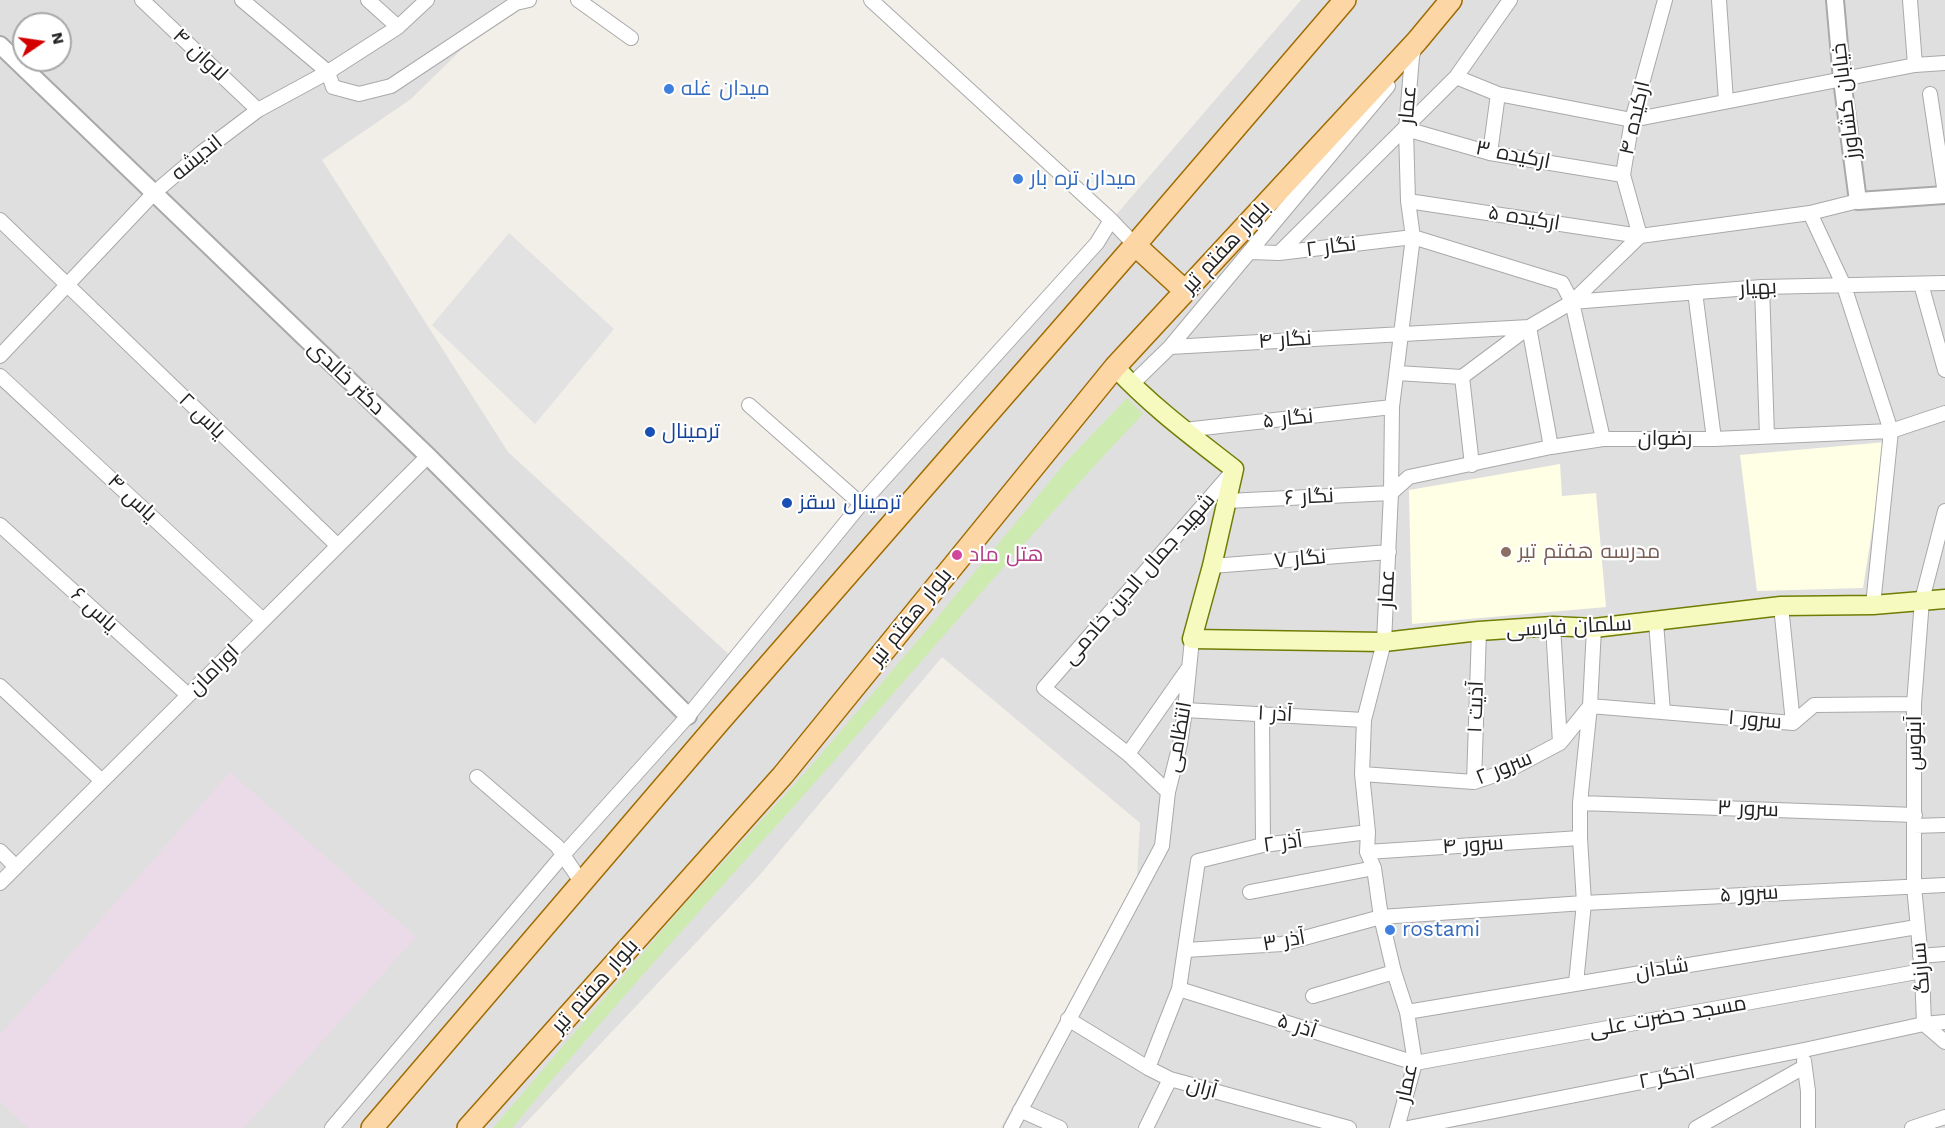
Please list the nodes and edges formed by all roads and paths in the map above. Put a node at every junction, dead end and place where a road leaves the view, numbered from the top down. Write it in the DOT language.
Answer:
graph roads {
  1 [pos="142,0"];
  2 [pos="242,0"];
  3 [pos="368,0"];
  4 [pos="427,0"];
  5 [pos="529,0"];
  6 [pos="578,0"];
  7 [pos="872,0"];
  8 [pos="1345,0"];
  9 [pos="1451,0"];
  10 [pos="1523,0"];
  11 [pos="1665,0"];
  12 [pos="1719,0"];
  13 [pos="1834,0"];
  14 [pos="1910,0"];
  15 [pos="1509,1"];
  16 [pos="398,27"];
  17 [pos="631,38"];
  18 [pos="0,45"];
  19 [pos="1414,49"];
  20 [pos="1945,63"];
  21 [pos="1916,65"];
  22 [pos="328,72"];
  23 [pos="1456,77"];
  24 [pos="1842,80"];
  25 [pos="1498,94"];
  26 [pos="1930,94"];
  27 [pos="1726,100"];
  28 [pos="258,110"];
  29 [pos="1632,120"];
  30 [pos="1406,129"];
  31 [pos="1490,153"];
  32 [pos="1623,175"];
  33 [pos="154,193"];
  34 [pos="1945,194"];
  35 [pos="1408,201"];
  36 [pos="1858,201"];
  37 [pos="1809,213"];
  38 [pos="0,220"];
  39 [pos="1111,220"];
  40 [pos="1640,236"];
  41 [pos="1413,237"];
  42 [pos="1135,245"];
  43 [pos="1250,252"];
  44 [pos="1279,253"];
  45 [pos="1945,283"];
  46 [pos="1921,284"];
  47 [pos="66,285"];
  48 [pos="1844,286"];
  49 [pos="1762,287"];
  50 [pos="1185,291"];
  51 [pos="1695,292"];
  52 [pos="1572,302"];
  53 [pos="1529,327"];
  54 [pos="1400,333"];
  55 [pos="1170,347"];
  56 [pos="0,356"];
  57 [pos="1115,367"];
  58 [pos="1945,370"];
  59 [pos="1396,373"];
  60 [pos="0,376"];
  61 [pos="1462,377"];
  62 [pos="1131,385"];
  63 [pos="749,405"];
  64 [pos="1392,407"];
  65 [pos="1945,413"];
  66 [pos="1184,430"];
  67 [pos="1892,431"];
  68 [pos="1767,436"];
  69 [pos="1603,439"];
  70 [pos="1714,439"];
  71 [pos="1551,447"];
  72 [pos="428,456"];
  73 [pos="1472,465"];
  74 [pos="1234,469"];
  75 [pos="1391,493"];
  76 [pos="1227,501"];
  77 [pos="861,504"];
  78 [pos="1945,511"];
  79 [pos="0,525"];
  80 [pos="338,546"];
  81 [pos="1389,552"];
  82 [pos="1212,567"];
  83 [pos="1945,599"];
  84 [pos="1922,600"];
  85 [pos="1872,605"];
  86 [pos="1781,606"];
  87 [pos="263,620"];
  88 [pos="1656,622"];
  89 [pos="1553,626"];
  90 [pos="1594,628"];
  91 [pos="1479,631"];
  92 [pos="1192,639"];
  93 [pos="1384,642"];
  94 [pos="1188,669"];
  95 [pos="0,686"];
  96 [pos="188,695"];
  97 [pos="1914,704"];
  98 [pos="1590,706"];
  99 [pos="1185,710"];
  100 [pos="1663,712"];
  101 [pos="1262,713"];
  102 [pos="688,716"];
  103 [pos="1364,720"];
  104 [pos="1793,723"];
  105 [pos="1560,743"];
  106 [pos="1128,754"];
  107 [pos="1362,774"];
  108 [pos="477,777"];
  109 [pos="102,781"];
  110 [pos="1474,782"];
  111 [pos="1168,792"];
  112 [pos="1580,802"];
  113 [pos="1915,821"];
  114 [pos="1945,825"];
  115 [pos="1368,832"];
  116 [pos="1580,838"];
  117 [pos="1263,845"];
  118 [pos="0,851"];
  119 [pos="1367,852"];
  120 [pos="563,855"];
  121 [pos="16,867"];
  122 [pos="1374,868"];
  123 [pos="0,883"];
  124 [pos="582,883"];
  125 [pos="1945,885"];
  126 [pos="1914,886"];
  127 [pos="1250,892"];
  128 [pos="1584,903"];
  129 [pos="1381,917"];
  130 [pos="1917,927"];
  131 [pos="1186,946"];
  132 [pos="1945,954"];
  133 [pos="1920,956"];
  134 [pos="1922,971"];
  135 [pos="1394,972"];
  136 [pos="1576,983"];
  137 [pos="1179,989"];
  138 [pos="1313,996"];
  139 [pos="1407,1012"];
  140 [pos="1068,1019"];
  141 [pos="1945,1022"];
  142 [pos="1924,1024"];
  143 [pos="1945,1042"];
  144 [pos="1804,1050"];
  145 [pos="1415,1064"];
  146 [pos="1804,1067"];
  147 [pos="1148,1068"];
  148 [pos="1170,1079"];
  149 [pos="1020,1110"];
  150 [pos="1945,1117"];
  151 [pos="332,1128"];
  152 [pos="372,1128"];
  153 [pos="468,1128"];
  154 [pos="1011,1128"];
  155 [pos="1060,1128"];
  156 [pos="1146,1128"];
  157 [pos="1349,1128"];
  158 [pos="1397,1128"];
  159 [pos="1408,1128"];
  160 [pos="1696,1128"];
  161 [pos="1808,1128"];
  162 [pos="1912,1128"];
  1 -- 28 [label="street, لاوان ۴"];
  2 -- 22 [label="street"];
  3 -- 16 [label="street"];
  4 -- 16 [label="street, اندیشه"];
  5 -- 22 [label="street"];
  6 -- 17 [label="street"];
  7 -- 39 [label="street"];
  8 -- 42 [label="main road"];
  9 -- 19 [label="main road, بلوار هفتم تیر"];
  10 -- 15 [label="street"];
  11 -- 29 [label="street, ارکیده ۴"];
  12 -- 27 [label="street"];
  13 -- 24 [label="street, خیابان کشاورز"];
  14 -- 21 [label="street"];
  15 -- 23 [label="street"];
  16 -- 22 [label="street, اندیشه"];
  18 -- 33 [label="street, دکتر خالدی"];
  19 -- 30 [label="street, عمار"];
  19 -- 43 [label="street"];
  19 -- 50 [label="main road, بلوار هفتم تیر"];
  20 -- 21 [label="street"];
  21 -- 24 [label="street"];
  22 -- 28 [label="street, اندیشه"];
  23 -- 25 [label="street"];
  23 -- 30 [label="street"];
  24 -- 27 [label="street"];
  24 -- 36 [label="street, خیابان کشاورز"];
  25 -- 29 [label="street"];
  25 -- 31 [label="street"];
  26 -- 34 [label="street"];
  27 -- 29 [label="street"];
  28 -- 33 [label="street, اندیشه"];
  29 -- 32 [label="street, ارکیده ۴"];
  30 -- 31 [label="street, ارکیده ۳"];
  30 -- 35 [label="street, عمار"];
  30 -- 44 [label="street"];
  31 -- 32 [label="street, ارکیده ۳"];
  32 -- 40 [label="street, ارکیده ۴"];
  33 -- 47 [label="street, اندیشه"];
  33 -- 72 [label="street, دکتر خالدی"];
  34 -- 36 [label="street"];
  35 -- 40 [label="street, ارکیده ۵"];
  35 -- 41 [label="street, عمار"];
  36 -- 37 [label="street, ارکیده ۵"];
  37 -- 40 [label="street, ارکیده ۵"];
  37 -- 48 [label="street"];
  38 -- 47 [label="street, یاس ۲"];
  39 -- 42 [label="street"];
  39 -- 77 [label="street"];
  40 -- 52 [label="street"];
  41 -- 44 [label="street, نگار ۲"];
  41 -- 52 [label="street"];
  41 -- 54 [label="street, عمار"];
  42 -- 50 [label="main road"];
  42 -- 124 [label="main road"];
  43 -- 44 [label="street, نگار ۲"];
  43 -- 55 [label="street"];
  45 -- 46 [label="street, بهیار"];
  46 -- 48 [label="street, بهیار"];
  46 -- 58 [label="street"];
  47 -- 56 [label="street, اندیشه"];
  47 -- 80 [label="street, یاس ۲"];
  48 -- 49 [label="street, بهیار"];
  48 -- 67 [label="street"];
  49 -- 51 [label="street, بهیار"];
  49 -- 68 [label="street"];
  50 -- 57 [label="main road, بلوار هفتم تیر"];
  51 -- 52 [label="street, بهیار"];
  51 -- 70 [label="street"];
  52 -- 53 [label="street"];
  52 -- 69 [label="street"];
  53 -- 54 [label="street, نگار ۴"];
  53 -- 61 [label="street"];
  53 -- 71 [label="street"];
  54 -- 55 [label="street, نگار ۴"];
  54 -- 59 [label="street, عمار"];
  55 -- 62 [label="street"];
  57 -- 62 [label="main road"];
  57 -- 153 [label="main road, بلوار هفتم تیر"];
  59 -- 61 [label="street"];
  59 -- 64 [label="street, عمار"];
  60 -- 87 [label="street, یاس ۴"];
  61 -- 73 [label="street"];
  62 -- 66 [label="main road"];
  63 -- 77 [label="street"];
  64 -- 66 [label="street, نگار ۵"];
  64 -- 75 [label="street, عمار"];
  65 -- 67 [label="street, رضوان"];
  66 -- 74 [label="main road"];
  67 -- 68 [label="street, رضوان"];
  67 -- 85 [label="street"];
  68 -- 70 [label="street, رضوان"];
  69 -- 70 [label="street, رضوان"];
  69 -- 71 [label="street, رضوان"];
  71 -- 73 [label="street, رضوان"];
  72 -- 80 [label="street, اورامان"];
  72 -- 102 [label="street, دکتر خالدی"];
  73 -- 75 [label="street, رضوان"];
  74 -- 76 [label="main road, انتظامی"];
  74 -- 106 [label="street, شهید جمال الدین خادمی"];
  75 -- 76 [label="street, نگار ۶"];
  75 -- 81 [label="street, عمار"];
  76 -- 82 [label="main road, انتظامی"];
  77 -- 102 [label="street"];
  78 -- 84 [label="street, آبنوس"];
  79 -- 96 [label="street, یاس ۶"];
  80 -- 87 [label="street, اورامان"];
  81 -- 82 [label="street, نگار ۷"];
  81 -- 93 [label="street, عمار"];
  82 -- 92 [label="main road, انتظامی"];
  83 -- 84 [label="main road, سلمان فارسی"];
  84 -- 85 [label="main road, سلمان فارسی"];
  84 -- 97 [label="street, آبنوس"];
  85 -- 86 [label="main road, سلمان فارسی"];
  86 -- 88 [label="main road, سلمان فارسی"];
  86 -- 104 [label="street"];
  87 -- 96 [label="street, اورامان"];
  88 -- 90 [label="main road, سلمان فارسی"];
  88 -- 100 [label="street"];
  89 -- 90 [label="main road, سلمان فارسی"];
  89 -- 91 [label="main road, سلمان فارسی"];
  89 -- 105 [label="street"];
  90 -- 98 [label="street"];
  91 -- 93 [label="main road, سلمان فارسی"];
  91 -- 110 [label="street, آذیت ۱"];
  92 -- 93 [label="main road, سلمان فارسی"];
  92 -- 94 [label="street, انتظامی"];
  93 -- 103 [label="street, عمار"];
  94 -- 99 [label="street, انتظامی"];
  94 -- 106 [label="street"];
  95 -- 109 [label="street"];
  96 -- 109 [label="street, اورامان"];
  97 -- 104 [label="street, سرور ۱"];
  97 -- 113 [label="street, آبنوس"];
  98 -- 100 [label="street, سرور ۱"];
  98 -- 105 [label="street, سرور ۲"];
  98 -- 112 [label="street"];
  99 -- 101 [label="street, آذر ۱"];
  99 -- 111 [label="street, انتظامی"];
  100 -- 104 [label="street, سرور ۱"];
  101 -- 103 [label="street, آذر ۱"];
  101 -- 117 [label="street"];
  102 -- 120 [label="street"];
  103 -- 107 [label="street, عمار"];
  105 -- 110 [label="street, سرور ۲"];
  106 -- 111 [label="street"];
  107 -- 110 [label="street, سرور ۲"];
  107 -- 115 [label="street, عمار"];
  108 -- 120 [label="street"];
  109 -- 121 [label="street, اورامان"];
  111 -- 140 [label="street, انتظامی"];
  112 -- 113 [label="street, سرور ۳"];
  112 -- 116 [label="street"];
  113 -- 114 [label="street, سرور ۳"];
  113 -- 126 [label="street, آبنوس"];
  115 -- 117 [label="street, آذر ۲"];
  115 -- 119 [label="street, عمار"];
  116 -- 119 [label="street, سرور ۴"];
  116 -- 128 [label="street"];
  117 -- 131 [label="street, آذر ۲"];
  118 -- 121 [label="street"];
  119 -- 122 [label="street, عمار"];
  120 -- 124 [label="street"];
  120 -- 151 [label="street"];
  121 -- 123 [label="street, اورامان"];
  122 -- 127 [label="street"];
  122 -- 129 [label="street, عمار"];
  124 -- 152 [label="main road"];
  125 -- 126 [label="street, سرور ۵"];
  126 -- 128 [label="street, سرور ۵"];
  126 -- 130 [label="street, سارنگ"];
  128 -- 129 [label="street, سرور ۵"];
  128 -- 136 [label="street"];
  129 -- 131 [label="street, آذر ۳"];
  129 -- 135 [label="street, عمار"];
  130 -- 133 [label="street, سارنگ"];
  130 -- 136 [label="street, شادان"];
  131 -- 137 [label="street"];
  132 -- 133 [label="street"];
  133 -- 134 [label="street, سارنگ"];
  134 -- 142 [label="street, سارنگ"];
  134 -- 145 [label="street, مسجد حضرت علی"];
  135 -- 138 [label="street"];
  135 -- 139 [label="street, عمار"];
  136 -- 139 [label="street, شادان"];
  137 -- 145 [label="street, آذر ۵"];
  137 -- 147 [label="street"];
  139 -- 145 [label="street, عمار"];
  140 -- 147 [label="street, آران"];
  140 -- 149 [label="street, انتظامی"];
  141 -- 142 [label="street, اخگر ۲"];
  142 -- 143 [label="street, سارنگ"];
  142 -- 144 [label="street, اخگر ۲"];
  144 -- 146 [label="street"];
  144 -- 159 [label="street, اخگر ۲"];
  145 -- 158 [label="street, عمار"];
  146 -- 160 [label="street"];
  146 -- 161 [label="street"];
  147 -- 148 [label="street, آران"];
  148 -- 156 [label="street"];
  148 -- 157 [label="street, آران"];
  149 -- 154 [label="street, انتظامی"];
  149 -- 155 [label="street"];
  150 -- 162 [label="street"];
}
